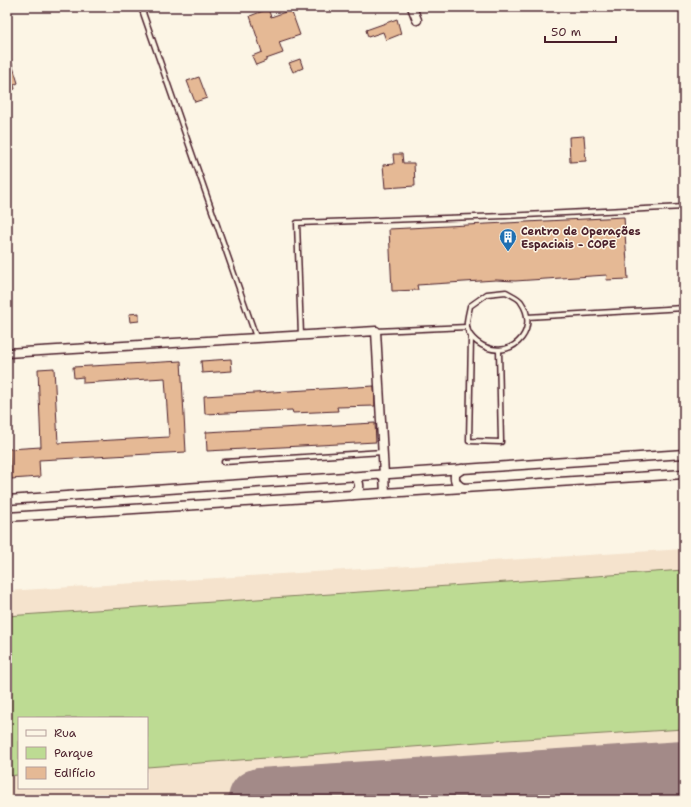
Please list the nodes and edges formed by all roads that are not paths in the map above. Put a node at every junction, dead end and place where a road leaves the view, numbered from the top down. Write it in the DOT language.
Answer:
graph roads {
  1 [pos="141,7"];
  2 [pos="412,7"];
  3 [pos="416,20"];
  4 [pos="684,207"];
  5 [pos="684,308"];
  6 [pos="527,317"];
  7 [pos="467,327"];
  8 [pos="376,331"];
  9 [pos="301,335"];
  10 [pos="256,337"];
  11 [pos="471,337"];
  12 [pos="500,351"];
  13 [pos="7,353"];
  14 [pos="383,452"];
  15 [pos="684,454"];
  16 [pos="224,462"];
  17 [pos="462,468"];
  18 [pos="384,474"];
  19 [pos="684,474"];
  20 [pos="350,476"];
  21 [pos="464,488"];
  22 [pos="385,493"];
  23 [pos="351,495"];
  24 [pos="7,500"];
  25 [pos="7,517"];
  1 -- 10 [label="lane"];
  2 -- 3 [label="street"];
  4 -- 9 [label="lane"];
  5 -- 6 [label="lane"];
  6 -- 7 [label="lane"];
  6 -- 12 [label="lane"];
  7 -- 8 [label="lane"];
  7 -- 11 [label="lane"];
  8 -- 9 [label="street"];
  8 -- 14 [label="street"];
  9 -- 10 [label="street"];
  10 -- 13 [label="street"];
  11 -- 12 [label="lane"];
  11 -- 12 [label="lane"];
  14 -- 16 [label="lane"];
  14 -- 18 [label="street"];
  15 -- 17 [label="street"];
  17 -- 18 [label="street"];
  17 -- 21 [label="street"];
  18 -- 20 [label="street"];
  18 -- 22 [label="street"];
  19 -- 21 [label="street"];
  20 -- 23 [label="street"];
  20 -- 24 [label="street"];
  21 -- 22 [label="street"];
  22 -- 23 [label="street"];
  23 -- 25 [label="street"];
}
